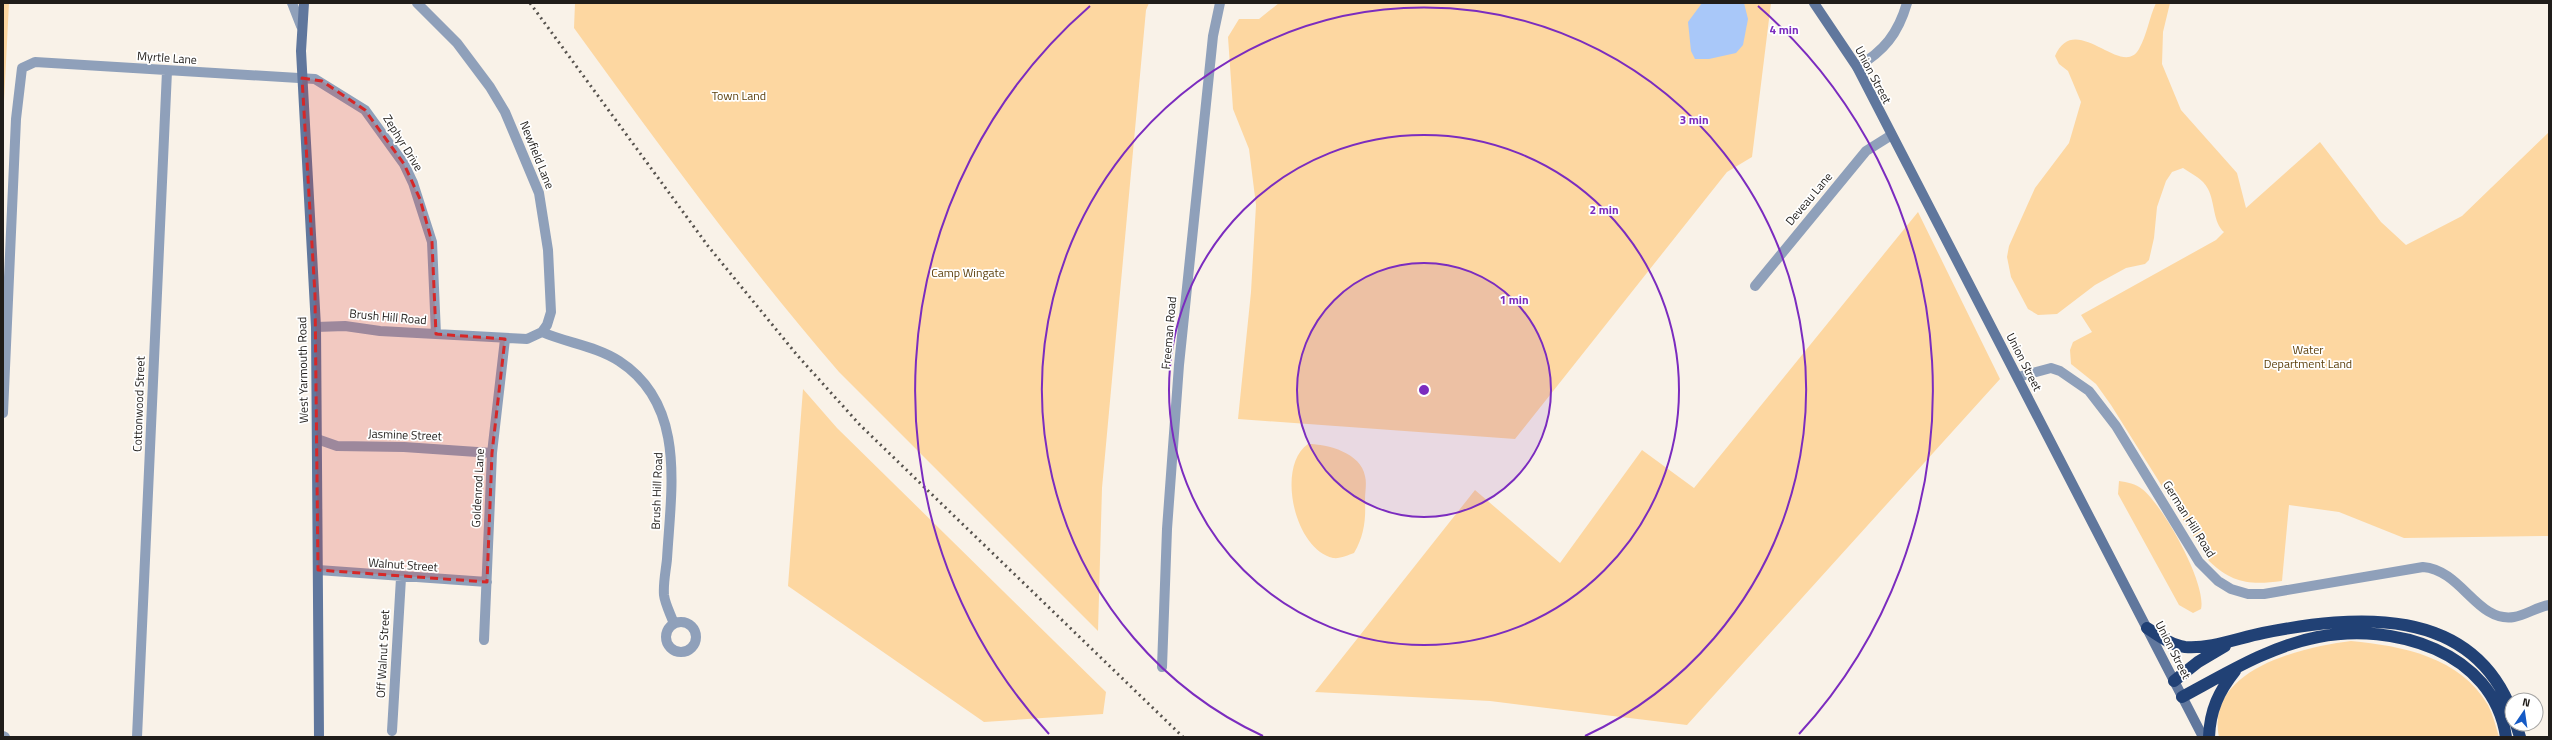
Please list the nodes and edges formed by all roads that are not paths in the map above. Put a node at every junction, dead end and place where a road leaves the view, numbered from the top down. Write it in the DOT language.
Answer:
graph roads {
  1 [pos="292,3"];
  2 [pos="304,3"];
  3 [pos="417,3"];
  4 [pos="1220,3"];
  5 [pos="1814,3"];
  6 [pos="1907,3"];
  7 [pos="301,26"];
  8 [pos="1857,67"];
  9 [pos="167,71"];
  10 [pos="302,78"];
  11 [pos="1890,136"];
  12 [pos="1755,286"];
  13 [pos="316,326"];
  14 [pos="542,332"];
  15 [pos="436,334"];
  16 [pos="505,338"];
  17 [pos="2018,377"];
  18 [pos="3,413"];
  19 [pos="317,439"];
  20 [pos="492,453"];
  21 [pos="318,570"];
  22 [pos="401,578"];
  23 [pos="487,582"];
  24 [pos="2549,605"];
  25 [pos="674,624"];
  26 [pos="2148,628"];
  27 [pos="484,640"];
  28 [pos="2233,641"];
  29 [pos="1162,667"];
  30 [pos="2238,668"];
  31 [pos="2174,681"];
  32 [pos="2182,697"];
  33 [pos="2504,698"];
  34 [pos="392,731"];
  35 [pos="137,737"];
  36 [pos="318,737"];
  37 [pos="2203,737"];
  38 [pos="2209,737"];
  39 [pos="2506,737"];
  1 -- 7 [label="street"];
  2 -- 7 [label="main road, West Yarmouth Road"];
  3 -- 14 [label="street, Newfield Lane"];
  4 -- 29 [label="street, Freeman Road"];
  5 -- 8 [label="main road, Union Street"];
  6 -- 8 [label="street"];
  7 -- 10 [label="main road, West Yarmouth Road"];
  8 -- 11 [label="main road, Union Street"];
  9 -- 10 [label="street, Myrtle Lane"];
  9 -- 18 [label="street, Myrtle Lane"];
  9 -- 35 [label="street, Cottonwood Street"];
  10 -- 13 [label="main road, West Yarmouth Road"];
  10 -- 15 [label="street, Zephyr Drive"];
  11 -- 12 [label="street, Deveau Lane"];
  11 -- 17 [label="main road, Union Street"];
  13 -- 15 [label="street, Brush Hill Road"];
  13 -- 19 [label="main road, West Yarmouth Road"];
  14 -- 16 [label="street"];
  14 -- 25 [label="street, Brush Hill Road"];
  15 -- 16 [label="street, Brush Hill Road"];
  16 -- 20 [label="street, Goldenrod Lane"];
  17 -- 24 [label="street, German Hill Road"];
  17 -- 26 [label="main road, Union Street"];
  19 -- 20 [label="street, Jasmine Street"];
  19 -- 21 [label="main road, West Yarmouth Road"];
  20 -- 23 [label="street, Goldenrod Lane"];
  21 -- 22 [label="street, Walnut Street"];
  21 -- 36 [label="main road, West Yarmouth Road"];
  22 -- 23 [label="street, Walnut Street"];
  22 -- 34 [label="street, Off Walnut Street"];
  23 -- 27 [label="street, Goldenrod Lane"];
  26 -- 28 [label="highway"];
  26 -- 31 [label="main road, Union Street"];
  28 -- 31 [label="highway"];
  28 -- 33 [label="highway"];
  30 -- 32 [label="highway"];
  30 -- 38 [label="highway"];
  30 -- 39 [label="highway"];
  31 -- 32 [label="main road, Union Street"];
  32 -- 37 [label="main road, Union Street"];
}
